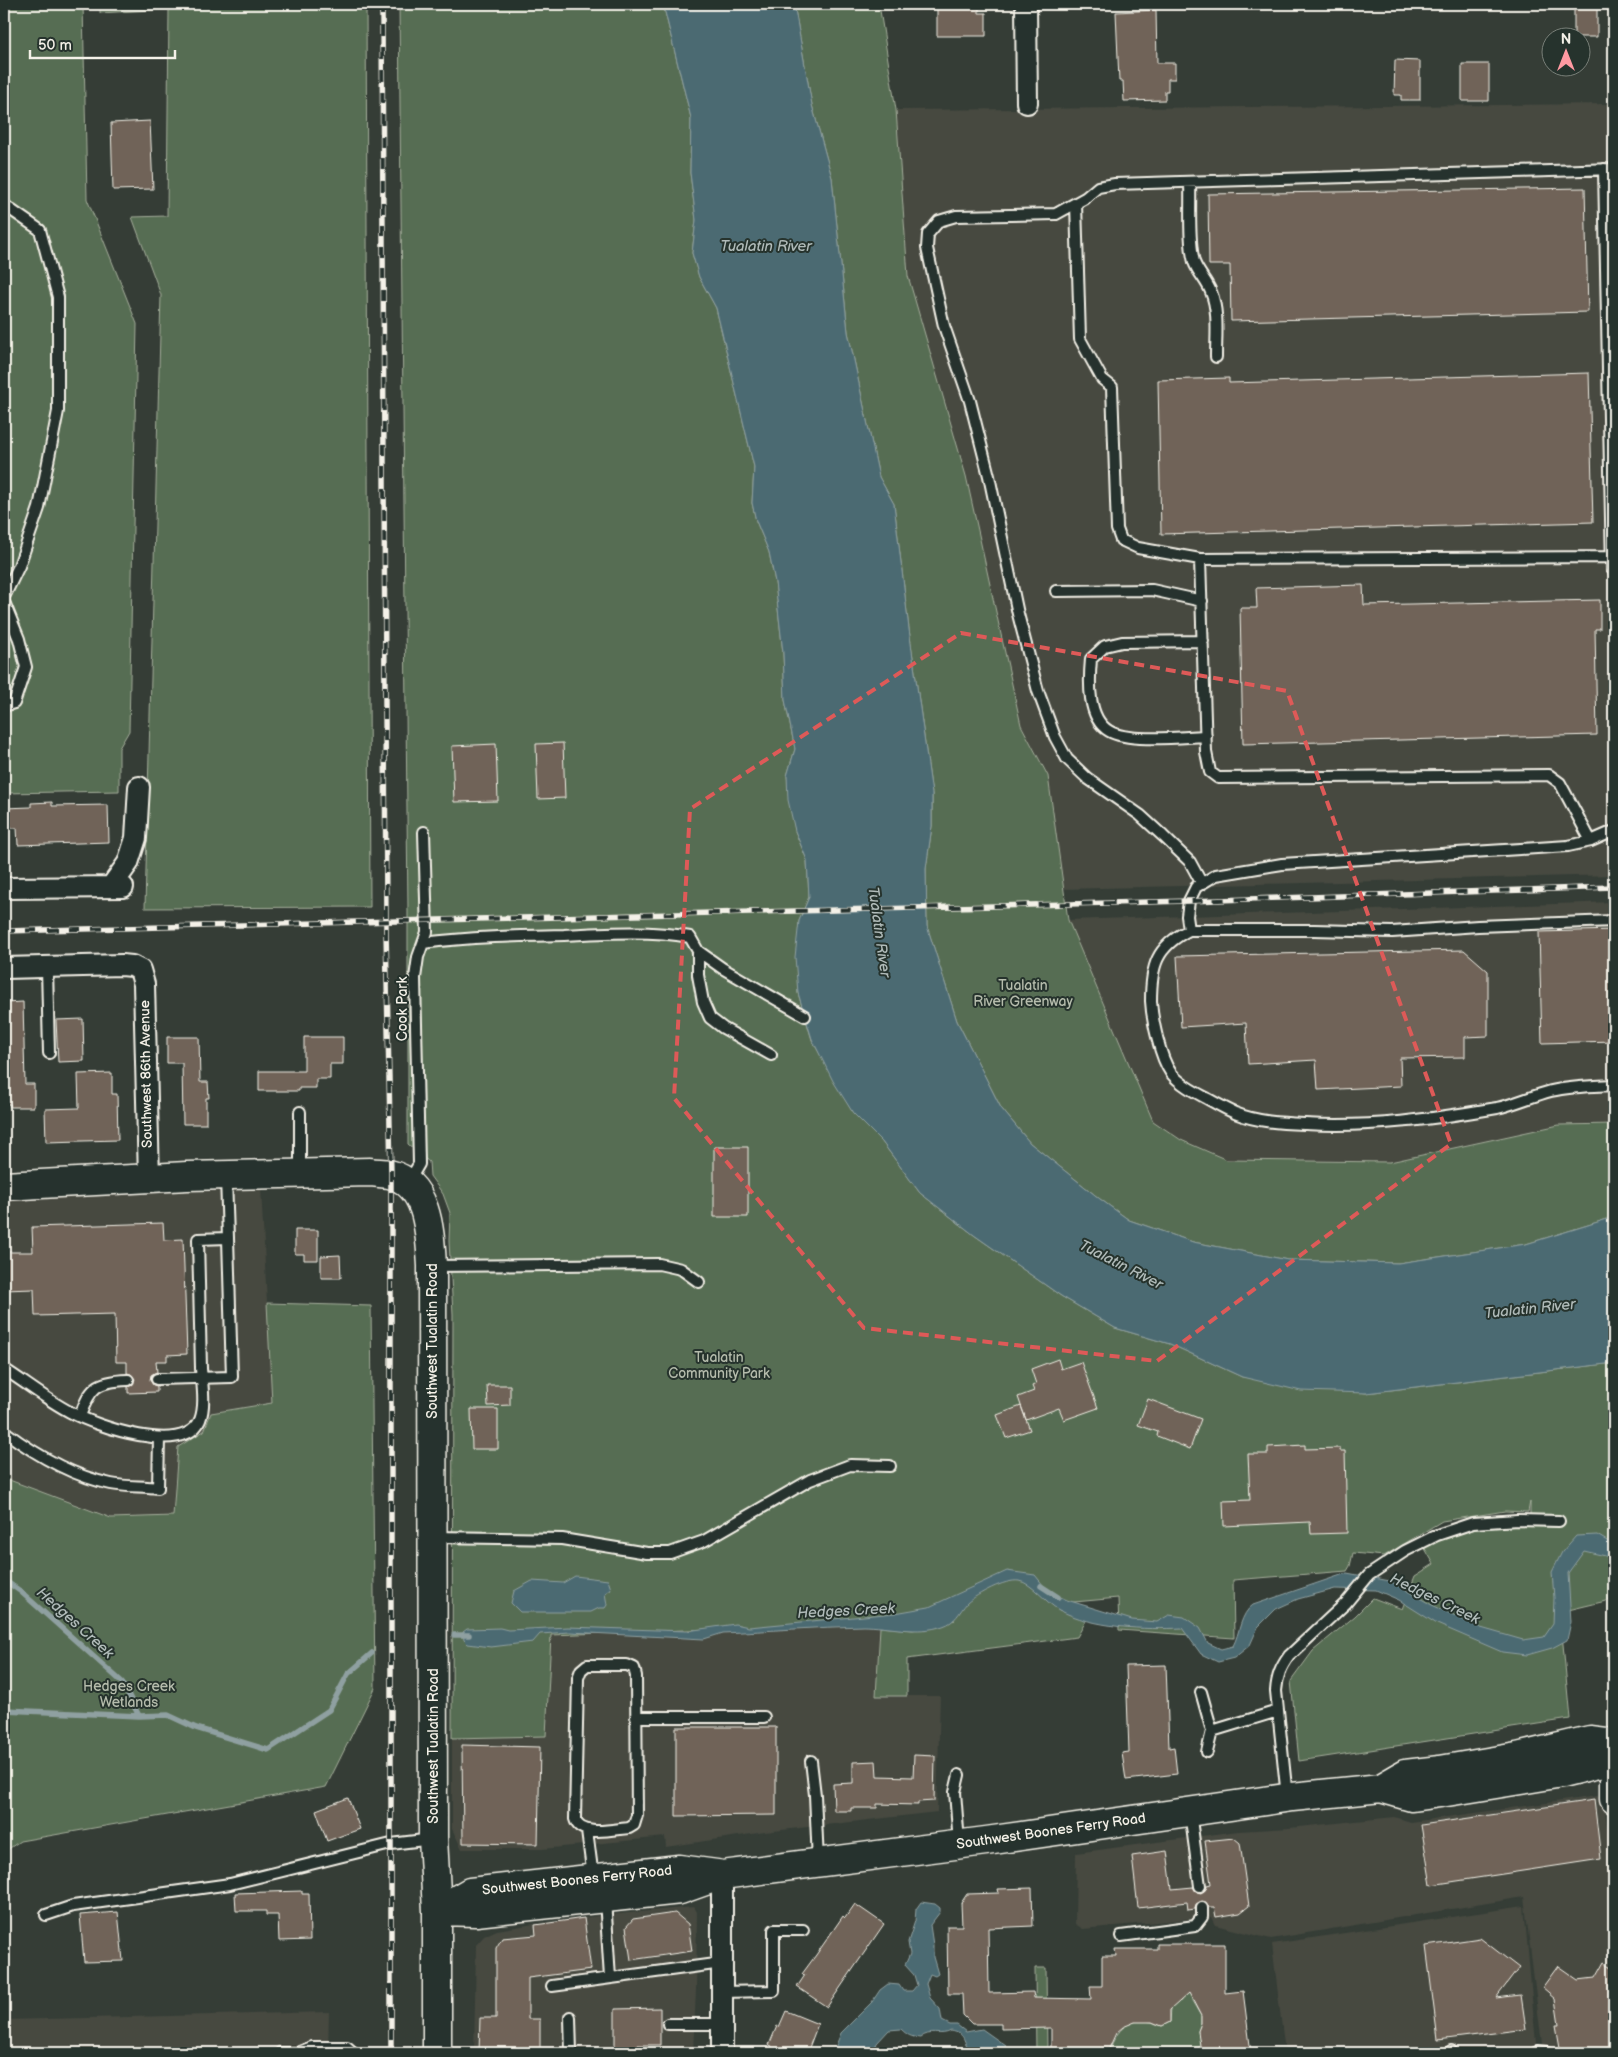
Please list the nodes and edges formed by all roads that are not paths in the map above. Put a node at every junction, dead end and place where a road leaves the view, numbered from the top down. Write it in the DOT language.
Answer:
graph roads {
  1 [pos="1026,4"];
  2 [pos="1027,103"];
  3 [pos="1609,169"];
  4 [pos="1190,182"];
  5 [pos="1076,204"];
  6 [pos="4,205"];
  7 [pos="1216,356"];
  8 [pos="1612,557"];
  9 [pos="1200,559"];
  10 [pos="1614,569"];
  11 [pos="1056,591"];
  12 [pos="4,597"];
  13 [pos="1202,601"];
  14 [pos="4,602"];
  15 [pos="1203,641"];
  16 [pos="4,706"];
  17 [pos="1206,736"];
  18 [pos="139,787"];
  19 [pos="1614,831"];
  20 [pos="424,832"];
  21 [pos="1590,841"];
  22 [pos="1202,884"];
  23 [pos="4,888"];
  24 [pos="1614,921"];
  25 [pos="1189,930"];
  26 [pos="423,943"];
  27 [pos="698,951"];
  28 [pos="47,967"];
  29 [pos="4,968"];
  30 [pos="805,1016"];
  31 [pos="49,1053"];
  32 [pos="770,1055"];
  33 [pos="1614,1085"];
  34 [pos="300,1112"];
  35 [pos="300,1174"];
  36 [pos="226,1175"];
  37 [pos="149,1178"];
  38 [pos="8,1183"];
  39 [pos="407,1184"];
  40 [pos="228,1238"];
  41 [pos="432,1266"];
  42 [pos="699,1282"];
  43 [pos="4,1369"];
  44 [pos="202,1378"];
  45 [pos="157,1379"];
  46 [pos="128,1380"];
  47 [pos="80,1416"];
  48 [pos="4,1431"];
  49 [pos="159,1438"];
  50 [pos="890,1466"];
  51 [pos="1559,1521"];
  52 [pos="432,1537"];
  53 [pos="1201,1692"];
  54 [pos="1278,1712"];
  55 [pos="636,1717"];
  56 [pos="764,1717"];
  57 [pos="1212,1731"];
  58 [pos="1614,1743"];
  59 [pos="1614,1751"];
  60 [pos="1207,1752"];
  61 [pos="811,1761"];
  62 [pos="959,1775"];
  63 [pos="1614,1784"];
  64 [pos="1381,1788"];
  65 [pos="1287,1798"];
  66 [pos="1614,1799"];
  67 [pos="1190,1811"];
  68 [pos="587,1831"];
  69 [pos="433,1838"];
  70 [pos="959,1844"];
  71 [pos="818,1863"];
  72 [pos="722,1875"];
  73 [pos="1200,1886"];
  74 [pos="599,1888"];
  75 [pos="1202,1908"];
  76 [pos="437,1910"];
  77 [pos="46,1915"];
  78 [pos="803,1930"];
  79 [pos="1121,1936"];
  80 [pos="722,1963"];
  81 [pos="610,1978"];
  82 [pos="552,1986"];
  83 [pos="722,1992"];
  84 [pos="570,2017"];
  85 [pos="668,2024"];
  86 [pos="722,2024"];
  87 [pos="280,2053"];
  88 [pos="297,2053"];
  89 [pos="354,2053"];
  90 [pos="437,2053"];
  91 [pos="570,2053"];
  92 [pos="722,2053"];
  1 -- 2 [label="street"];
  3 -- 4 [label="lane"];
  3 -- 8 [label="lane"];
  4 -- 5 [label="lane"];
  4 -- 7 [label="lane"];
  5 -- 9 [label="lane"];
  5 -- 22 [label="lane"];
  6 -- 12 [label="lane"];
  8 -- 9 [label="lane"];
  8 -- 10 [label="lane"];
  9 -- 13 [label="lane"];
  11 -- 13 [label="lane"];
  13 -- 15 [label="lane"];
  14 -- 16 [label="lane"];
  15 -- 17 [label="lane"];
  15 -- 17 [label="lane"];
  17 -- 21 [label="lane"];
  18 -- 23 [label="street"];
  19 -- 21 [label="lane"];
  20 -- 26 [label="lane, Cook Park"];
  21 -- 22 [label="lane"];
  22 -- 25 [label="lane"];
  24 -- 25 [label="lane"];
  25 -- 33 [label="lane"];
  26 -- 27 [label="lane"];
  26 -- 39 [label="lane, Cook Park"];
  27 -- 30 [label="lane"];
  27 -- 32 [label="lane"];
  28 -- 29 [label="street"];
  28 -- 31 [label="lane"];
  28 -- 37 [label="street, Southwest 86th Avenue"];
  34 -- 35 [label="lane"];
  35 -- 36 [label="main road, Southwest Tualatin Road"];
  35 -- 39 [label="main road, Southwest Tualatin Road"];
  36 -- 37 [label="main road, Southwest Tualatin Road"];
  36 -- 40 [label="lane"];
  37 -- 38 [label="main road, Southwest Tualatin Road"];
  39 -- 41 [label="main road, Southwest Tualatin Road"];
  40 -- 44 [label="lane"];
  40 -- 44 [label="lane"];
  41 -- 42 [label="lane"];
  41 -- 52 [label="main road, Southwest Tualatin Road"];
  43 -- 47 [label="lane"];
  44 -- 45 [label="lane"];
  44 -- 49 [label="lane"];
  46 -- 47 [label="lane"];
  47 -- 49 [label="lane"];
  48 -- 49 [label="lane"];
  50 -- 52 [label="lane"];
  51 -- 54 [label="lane"];
  52 -- 69 [label="main road, Southwest Tualatin Road"];
  53 -- 57 [label="lane"];
  54 -- 57 [label="lane"];
  54 -- 65 [label="lane"];
  55 -- 56 [label="lane"];
  55 -- 68 [label="lane"];
  55 -- 68 [label="lane"];
  57 -- 60 [label="lane"];
  58 -- 64 [label="main road, Southwest Boones Ferry Road"];
  59 -- 64 [label="main road, Southwest Boones Ferry Road"];
  61 -- 71 [label="lane"];
  62 -- 70 [label="lane"];
  63 -- 66 [label="main road"];
  64 -- 65 [label="main road, Southwest Boones Ferry Road"];
  65 -- 67 [label="main road, Southwest Boones Ferry Road"];
  67 -- 70 [label="main road, Southwest Boones Ferry Road"];
  67 -- 73 [label="lane"];
  68 -- 74 [label="lane"];
  69 -- 76 [label="main road, Southwest Tualatin Road"];
  69 -- 77 [label="lane"];
  70 -- 71 [label="main road, Southwest Boones Ferry Road"];
  71 -- 72 [label="main road, Southwest Boones Ferry Road"];
  72 -- 74 [label="main road, Southwest Boones Ferry Road"];
  72 -- 80 [label="street"];
  74 -- 76 [label="main road, Southwest Boones Ferry Road"];
  74 -- 81 [label="lane"];
  75 -- 79 [label="lane"];
  76 -- 90 [label="main road"];
  78 -- 83 [label="lane"];
  80 -- 81 [label="lane"];
  80 -- 83 [label="street"];
  81 -- 82 [label="lane"];
  83 -- 86 [label="street"];
  84 -- 91 [label="lane"];
  85 -- 86 [label="lane"];
  86 -- 92 [label="street"];
  87 -- 88 [label="lane"];
  88 -- 89 [label="lane"];
}
